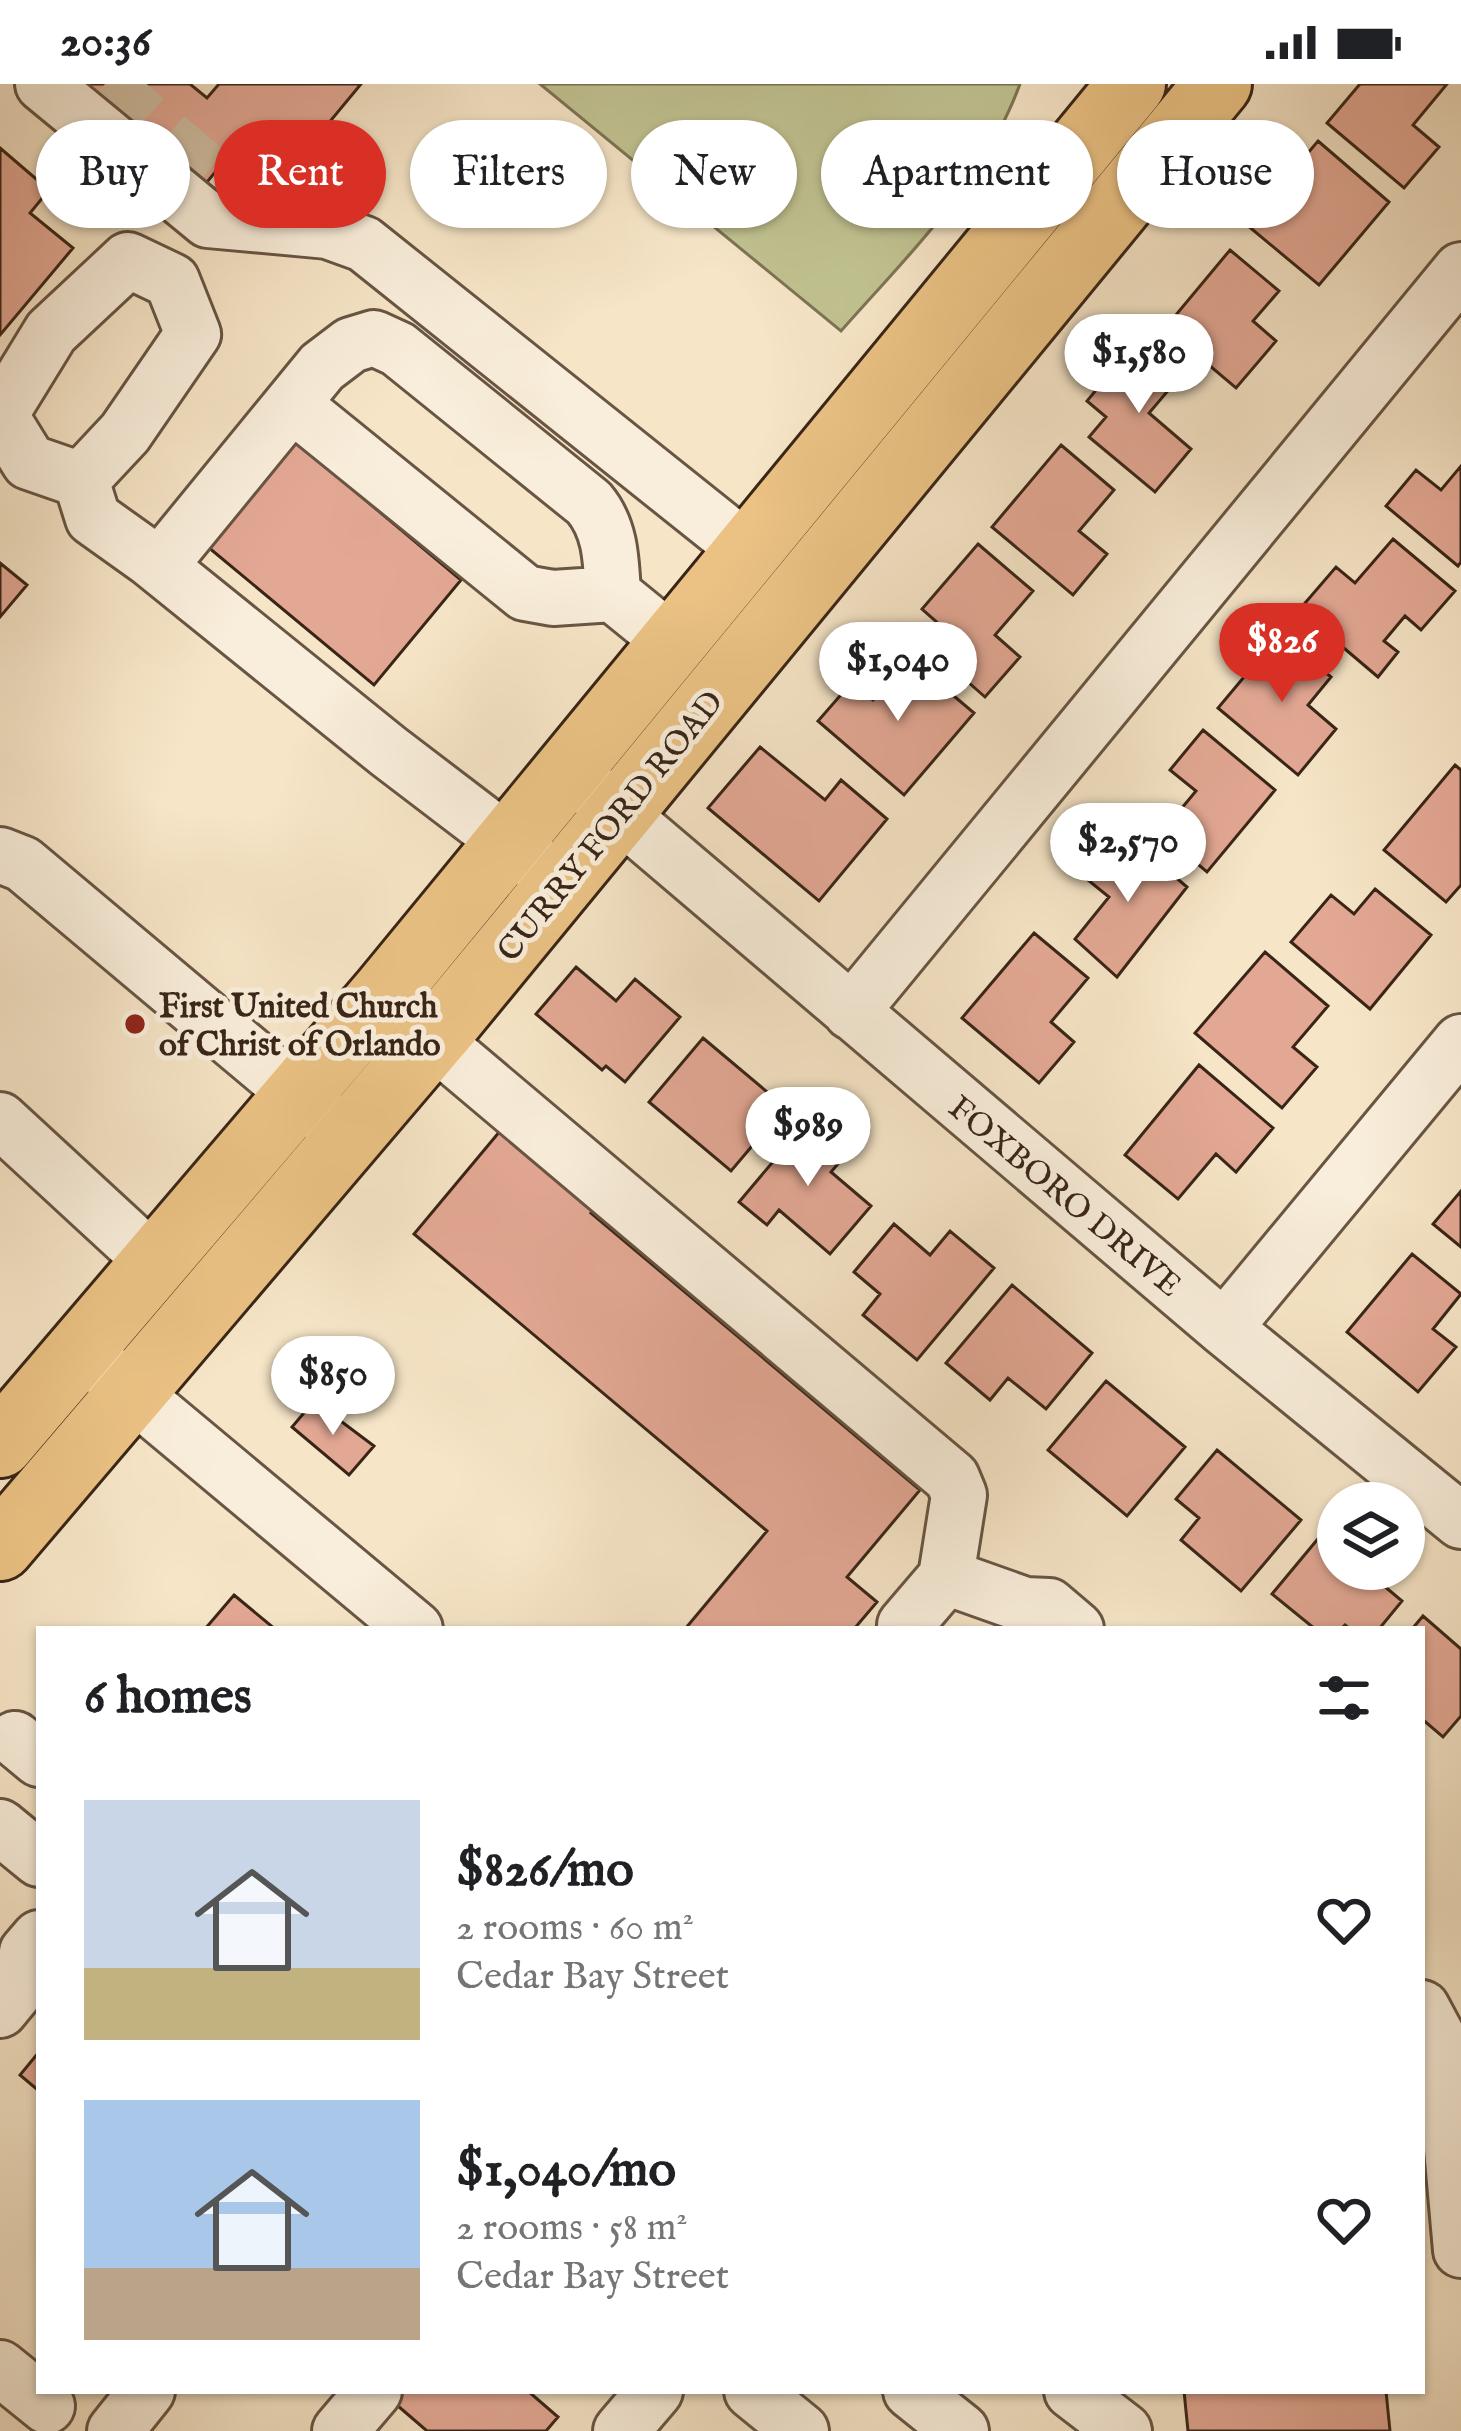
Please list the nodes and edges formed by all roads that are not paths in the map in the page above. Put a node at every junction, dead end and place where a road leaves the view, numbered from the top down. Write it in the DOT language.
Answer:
graph roads {
  1 [pos="43,84"];
  2 [pos="1132,84"];
  3 [pos="1218,84"];
  4 [pos="214,220"];
  5 [pos="301,228"];
  6 [pos="1461,270"];
  7 [pos="292,404"];
  8 [pos="0,415"];
  9 [pos="81,480"];
  10 [pos="747,550"];
  11 [pos="148,558"];
  12 [pos="613,594"];
  13 [pos="672,643"];
  14 [pos="567,769"];
  15 [pos="619,813"];
  16 [pos="509,842"];
  17 [pos="0,855"];
  18 [pos="560,884"];
  19 [pos="850,1012"];
  20 [pos="432,1039"];
  21 [pos="1461,1042"];
  22 [pos="298,1096"];
  23 [pos="0,1120"];
  24 [pos="349,1137"];
  25 [pos="154,1263"];
  26 [pos="1224,1328"];
  27 [pos="81,1349"];
  28 [pos="131,1393"];
  29 [pos="0,1444"];
  30 [pos="1461,1521"];
  31 [pos="5,1531"];
  32 [pos="946,1577"];
  33 [pos="411,1626"];
  34 [pos="908,1626"];
  35 [pos="1072,1626"];
  36 [pos="0,1827"];
  37 [pos="36,1857"];
  38 [pos="22,1940"];
  39 [pos="0,2011"];
  40 [pos="1425,2014"];
  41 [pos="1461,2250"];
  42 [pos="0,2368"];
  43 [pos="371,2394"];
  44 [pos="756,2394"];
  45 [pos="915,2394"];
  46 [pos="1076,2394"];
  47 [pos="1125,2394"];
  48 [pos="46,2409"];
  49 [pos="340,2431"];
  50 [pos="801,2431"];
  51 [pos="961,2431"];
  52 [pos="1126,2431"];
  1 -- 4 [label="street"];
  2 -- 10 [label="main road, CURRY FORD ROAD"];
  3 -- 15 [label="main road, CURRY FORD ROAD"];
  5 -- 10 [label="street"];
  6 -- 19 [label="street"];
  7 -- 11 [label="street"];
  7 -- 12 [label="street"];
  7 -- 12 [label="street"];
  8 -- 9 [label="street"];
  8 -- 9 [label="street"];
  9 -- 11 [label="street"];
  10 -- 13 [label="main road, CURRY FORD ROAD"];
  11 -- 16 [label="street"];
  12 -- 13 [label="street"];
  13 -- 14 [label="main road, CURRY FORD ROAD"];
  14 -- 15 [label="street, FOXBORO DRIVE"];
  14 -- 16 [label="main road, CURRY FORD ROAD"];
  15 -- 18 [label="main road, CURRY FORD ROAD"];
  15 -- 19 [label="street, FOXBORO DRIVE"];
  16 -- 18 [label="street"];
  16 -- 22 [label="main road, CURRY FORD ROAD"];
  17 -- 22 [label="street"];
  18 -- 20 [label="main road, CURRY FORD ROAD"];
  19 -- 26 [label="street, FOXBORO DRIVE"];
  20 -- 24 [label="main road, CURRY FORD ROAD"];
  20 -- 32 [label="street"];
  21 -- 26 [label="street"];
  22 -- 24 [label="street"];
  22 -- 25 [label="main road, CURRY FORD ROAD"];
  23 -- 25 [label="street"];
  24 -- 28 [label="main road, CURRY FORD ROAD"];
  25 -- 27 [label="main road, CURRY FORD ROAD"];
  26 -- 30 [label="street, FOXBORO DRIVE"];
  27 -- 28 [label="street"];
  27 -- 29 [label="main road, CURRY FORD ROAD"];
  28 -- 31 [label="main road, CURRY FORD ROAD"];
  28 -- 33 [label="street"];
  32 -- 34 [label="street"];
  32 -- 35 [label="street"];
  36 -- 37 [label="street"];
  38 -- 39 [label="street"];
  40 -- 41 [label="street"];
  42 -- 48 [label="street"];
  43 -- 49 [label="street"];
  44 -- 50 [label="street"];
  45 -- 51 [label="street"];
  46 -- 52 [label="street"];
  47 -- 52 [label="street"];
}
